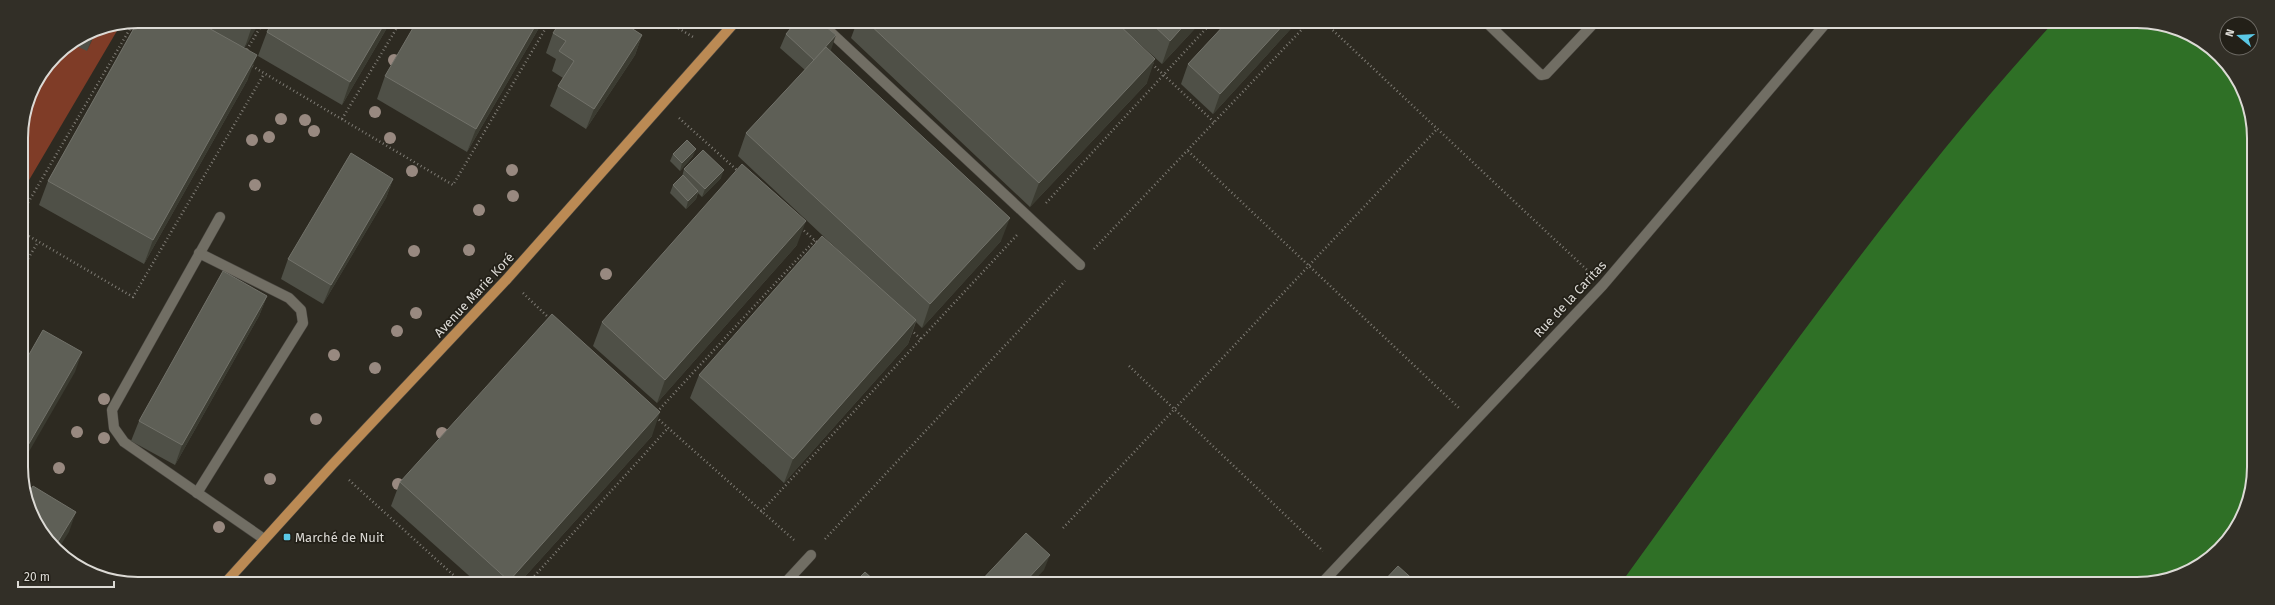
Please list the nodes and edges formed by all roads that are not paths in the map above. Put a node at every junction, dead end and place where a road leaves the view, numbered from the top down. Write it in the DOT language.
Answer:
graph roads {
  1 [pos="730,28"];
  2 [pos="826,28"];
  3 [pos="1493,28"];
  4 [pos="1589,28"];
  5 [pos="1822,28"];
  6 [pos="220,217"];
  7 [pos="199,253"];
  8 [pos="1080,265"];
  9 [pos="197,493"];
  10 [pos="264,539"];
  11 [pos="811,555"];
  12 [pos="230,577"];
  13 [pos="791,577"];
  14 [pos="1328,577"];
  1 -- 10 [label="main road, Avenue Marie Koré"];
  2 -- 8 [label="street"];
  3 -- 4 [label="street"];
  5 -- 14 [label="street, Rue de la Caritas"];
  6 -- 7 [label="street"];
  7 -- 9 [label="street"];
  7 -- 9 [label="street"];
  9 -- 10 [label="street"];
  10 -- 12 [label="main road, Avenue Marie Koré"];
  11 -- 13 [label="street"];
}
